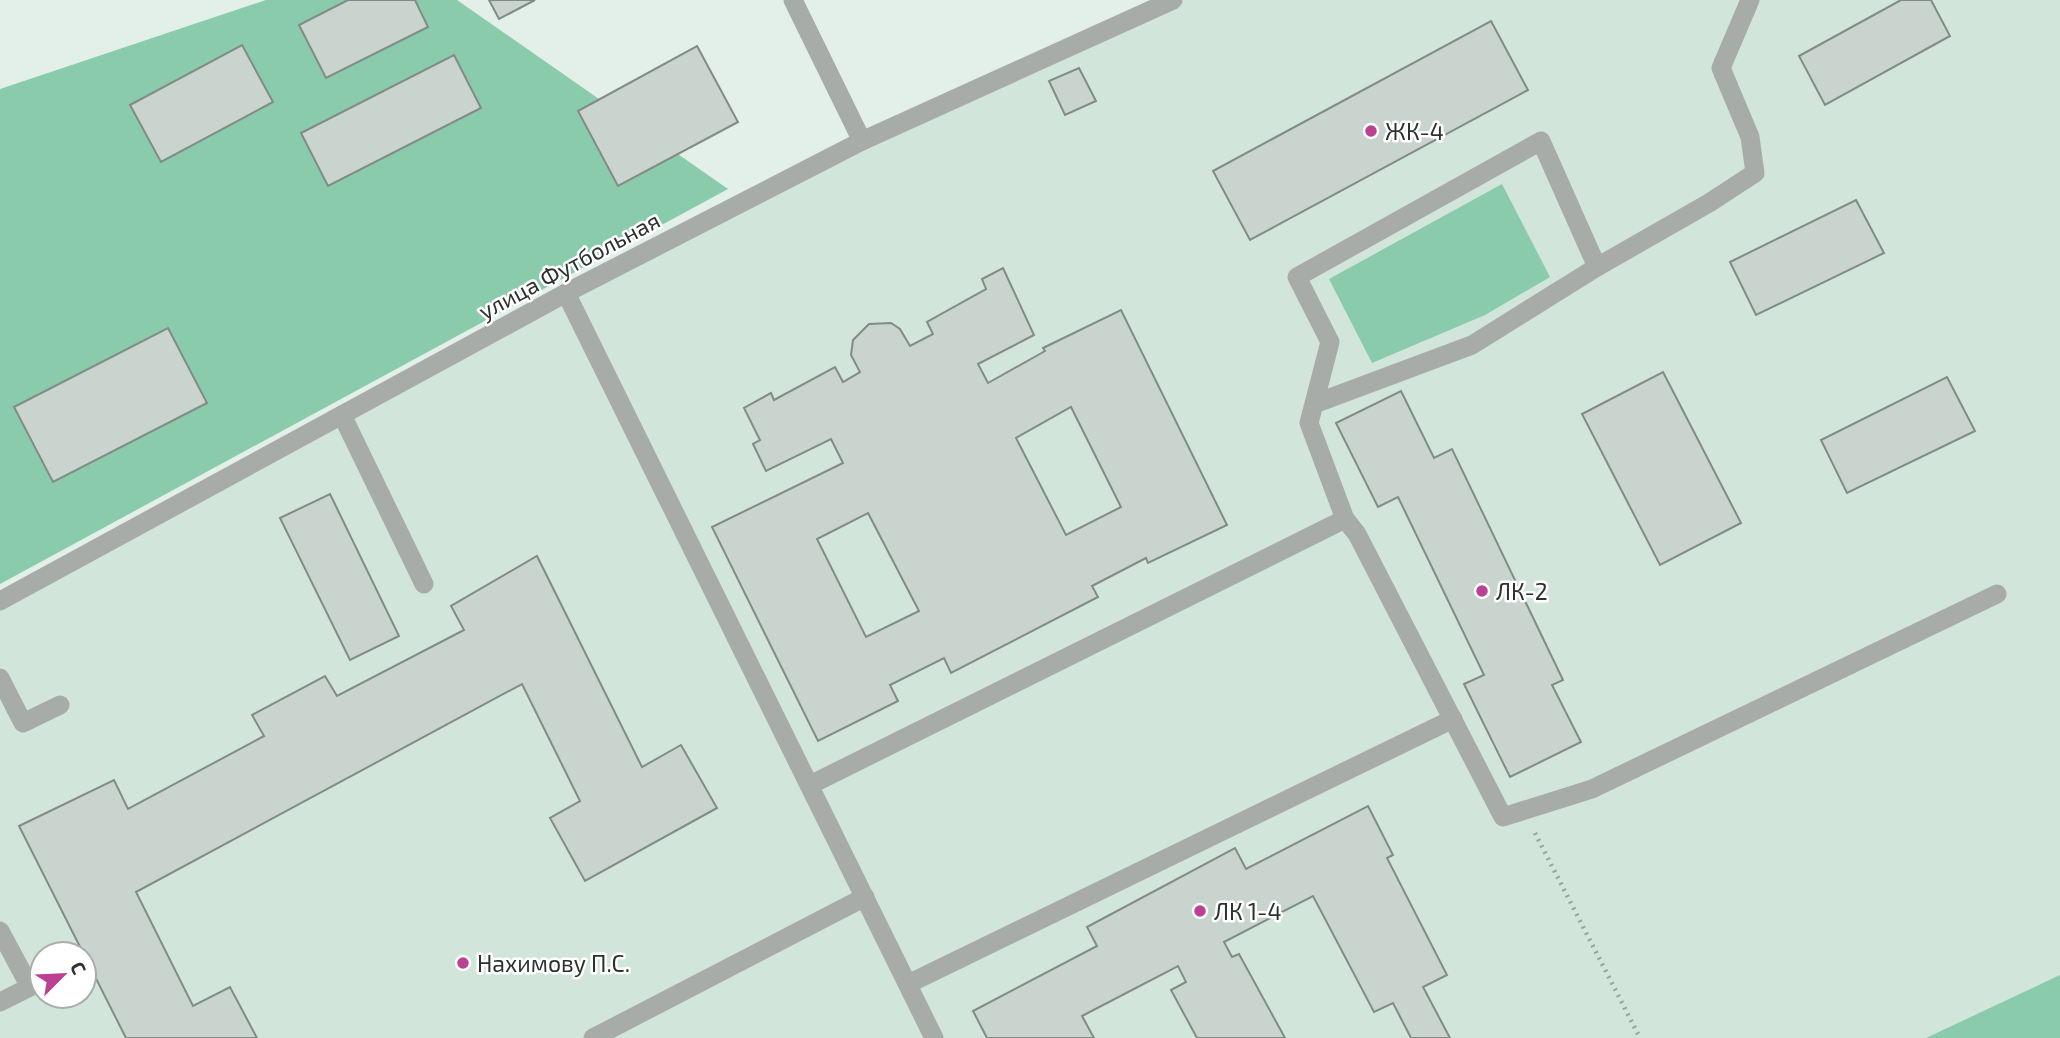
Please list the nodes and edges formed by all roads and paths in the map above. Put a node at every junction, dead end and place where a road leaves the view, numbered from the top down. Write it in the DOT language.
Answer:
graph roads {
  1 [pos="793,0"];
  2 [pos="1173,0"];
  3 [pos="1750,0"];
  4 [pos="862,141"];
  5 [pos="1597,267"];
  6 [pos="566,293"];
  7 [pos="1314,404"];
  8 [pos="342,415"];
  9 [pos="1345,519"];
  10 [pos="424,584"];
  11 [pos="1997,594"];
  12 [pos="0,601"];
  13 [pos="0,678"];
  14 [pos="60,705"];
  15 [pos="1453,719"];
  16 [pos="810,785"];
  17 [pos="1524,810"];
  18 [pos="865,897"];
  19 [pos="0,931"];
  20 [pos="908,984"];
  21 [pos="0,1002"];
  22 [pos="593,1038"];
  23 [pos="934,1038"];
  24 [pos="1640,1038"];
  1 -- 4 [label="street"];
  2 -- 4 [label="street, улица Футбольная"];
  3 -- 5 [label="street"];
  4 -- 6 [label="street, улица Футбольная"];
  5 -- 7 [label="street"];
  5 -- 7 [label="street"];
  6 -- 8 [label="street, улица Футбольная"];
  6 -- 16 [label="street"];
  7 -- 9 [label="street"];
  8 -- 10 [label="street"];
  8 -- 12 [label="street, улица Футбольная"];
  9 -- 15 [label="street"];
  9 -- 16 [label="street"];
  11 -- 17 [label="street"];
  13 -- 14 [label="street"];
  15 -- 17 [label="street"];
  15 -- 20 [label="street"];
  16 -- 18 [label="street"];
  17 -- 24 [label="path"];
  18 -- 20 [label="street"];
  18 -- 22 [label="street"];
  19 -- 21 [label="street"];
  20 -- 23 [label="street"];
}
